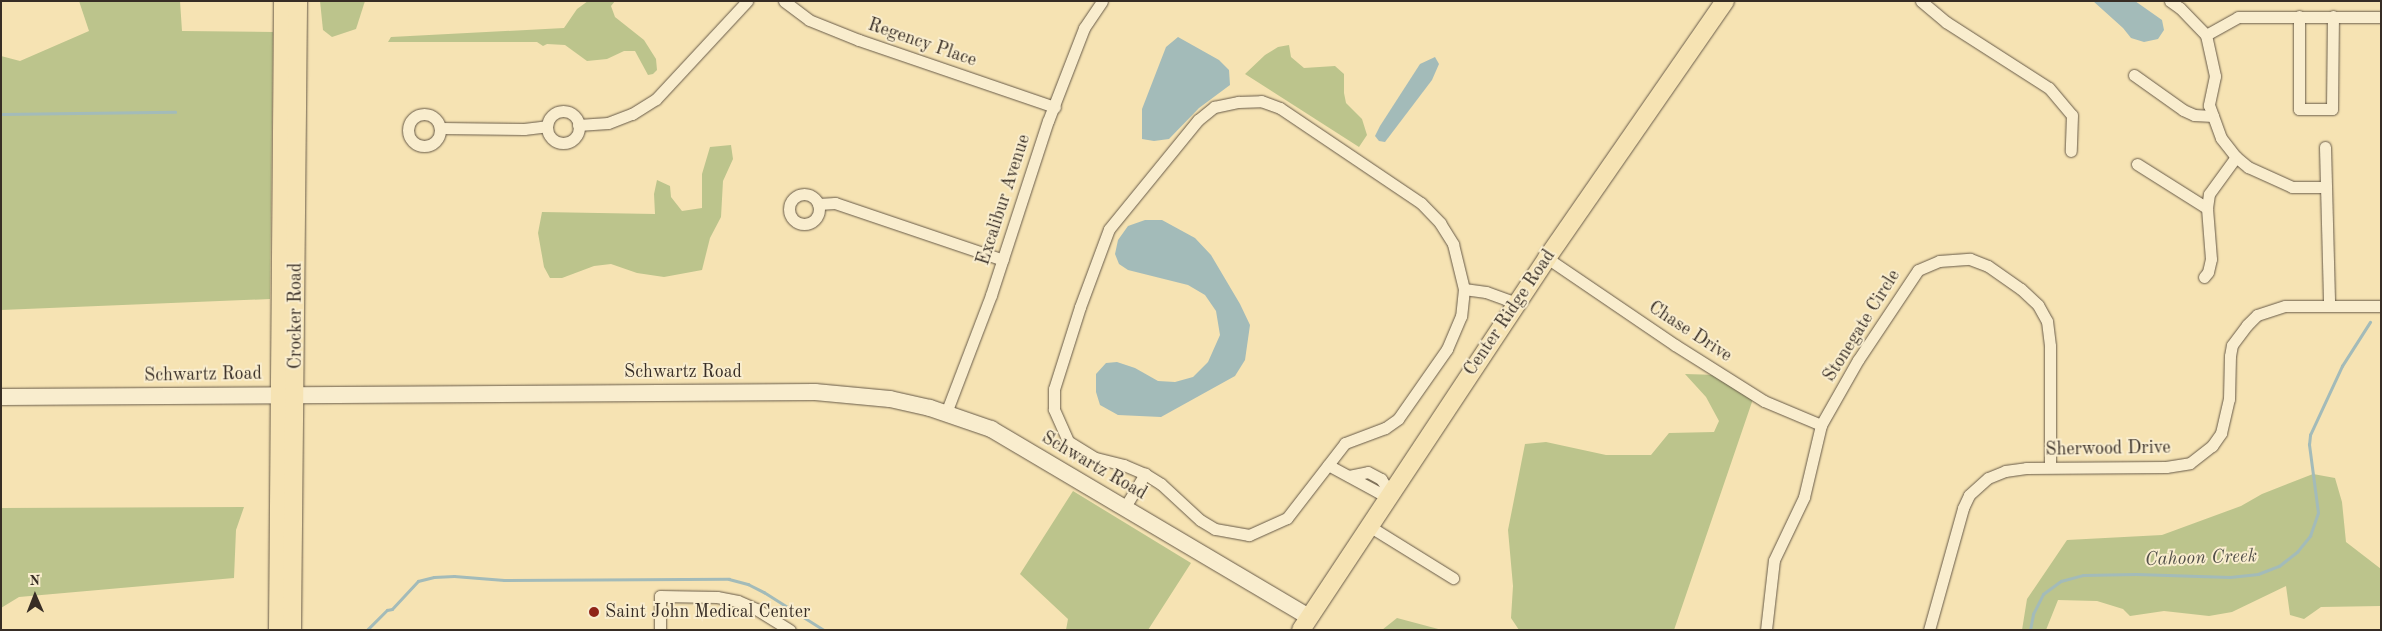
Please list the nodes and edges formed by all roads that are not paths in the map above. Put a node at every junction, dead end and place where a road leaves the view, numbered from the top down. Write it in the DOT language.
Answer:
graph roads {
  1 [pos="283,1"];
  2 [pos="298,1"];
  3 [pos="747,1"];
  4 [pos="784,1"];
  5 [pos="1102,1"];
  6 [pos="1725,1"];
  7 [pos="1921,1"];
  8 [pos="2170,1"];
  9 [pos="2299,16"];
  10 [pos="2333,16"];
  11 [pos="2381,17"];
  12 [pos="2206,35"];
  13 [pos="2134,75"];
  14 [pos="1055,107"];
  15 [pos="2213,116"];
  16 [pos="578,125"];
  17 [pos="547,126"];
  18 [pos="440,128"];
  19 [pos="2325,147"];
  20 [pos="2071,151"];
  21 [pos="2236,158"];
  22 [pos="2137,164"];
  23 [pos="2325,187"];
  24 [pos="818,204"];
  25 [pos="2207,208"];
  26 [pos="1547,258"];
  27 [pos="1003,260"];
  28 [pos="2204,277"];
  29 [pos="1464,289"];
  30 [pos="1517,303"];
  31 [pos="2329,305"];
  32 [pos="2381,306"];
  33 [pos="288,394"];
  34 [pos="1,397"];
  35 [pos="946,413"];
  36 [pos="1821,425"];
  37 [pos="1328,465"];
  38 [pos="2050,468"];
  39 [pos="1145,474"];
  40 [pos="1390,493"];
  41 [pos="1125,506"];
  42 [pos="1368,526"];
  43 [pos="1454,578"];
  44 [pos="1305,623"];
  45 [pos="278,630"];
  46 [pos="292,630"];
  47 [pos="660,630"];
  48 [pos="790,630"];
  49 [pos="1766,630"];
  50 [pos="1929,630"];
  1 -- 33 [label="main road, Crocker Road"];
  2 -- 33 [label="main road, Crocker Road"];
  3 -- 16 [label="street"];
  4 -- 14 [label="street, Regency Place"];
  5 -- 14 [label="street, Excalibur Avenue"];
  6 -- 26 [label="main road, Center Ridge Road"];
  7 -- 20 [label="street"];
  8 -- 12 [label="street"];
  9 -- 10 [label="street"];
  9 -- 10 [label="street"];
  9 -- 12 [label="street"];
  10 -- 11 [label="street"];
  12 -- 15 [label="street"];
  13 -- 15 [label="street"];
  14 -- 27 [label="street, Excalibur Avenue"];
  15 -- 21 [label="street"];
  16 -- 17 [label="street"];
  16 -- 17 [label="street"];
  17 -- 18 [label="street"];
  19 -- 23 [label="street"];
  21 -- 23 [label="street"];
  21 -- 25 [label="street"];
  22 -- 25 [label="street"];
  23 -- 31 [label="street"];
  24 -- 27 [label="street"];
  25 -- 28 [label="street"];
  26 -- 30 [label="main road, Center Ridge Road"];
  26 -- 36 [label="street, Chase Drive"];
  27 -- 35 [label="street, Excalibur Avenue"];
  29 -- 30 [label="street"];
  29 -- 37 [label="street"];
  29 -- 39 [label="street"];
  30 -- 40 [label="main road, Center Ridge Road"];
  31 -- 32 [label="street, Sherwood Drive"];
  31 -- 38 [label="street, Sherwood Drive"];
  33 -- 34 [label="street, Schwartz Road"];
  33 -- 35 [label="street, Schwartz Road"];
  33 -- 45 [label="main road, Crocker Road"];
  33 -- 46 [label="main road, Crocker Road"];
  35 -- 41 [label="street, Schwartz Road"];
  36 -- 38 [label="street, Stonegate Circle"];
  36 -- 49 [label="street, Stonegate Circle"];
  37 -- 39 [label="street"];
  37 -- 40 [label="street"];
  38 -- 50 [label="street, Sherwood Drive"];
  39 -- 41 [label="street"];
  40 -- 42 [label="main road, Center Ridge Road"];
  41 -- 44 [label="street, Schwartz Road"];
  42 -- 43 [label="street"];
  42 -- 44 [label="main road, Center Ridge Road"];
  47 -- 48 [label="street"];
}
